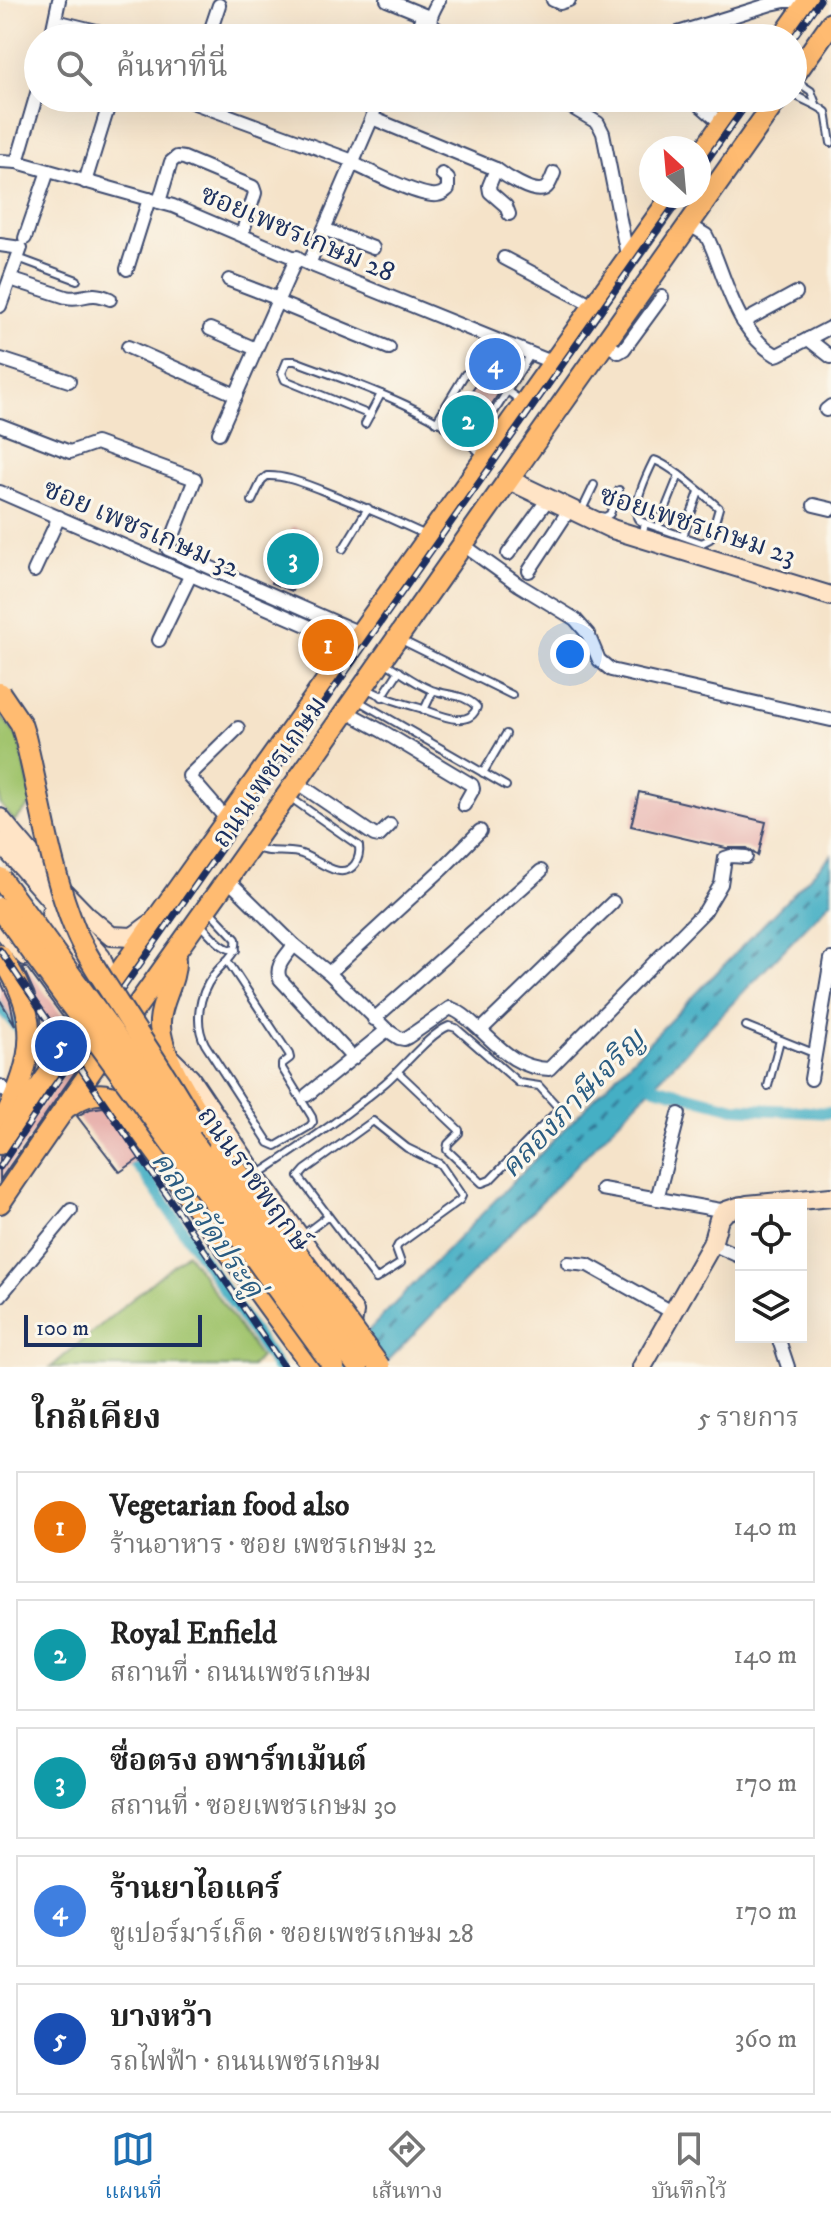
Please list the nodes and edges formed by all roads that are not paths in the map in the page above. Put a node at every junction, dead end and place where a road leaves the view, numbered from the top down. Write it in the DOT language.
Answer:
graph roads {
  1 [pos="59,0"];
  2 [pos="387,0"];
  3 [pos="439,0"];
  4 [pos="553,0"];
  5 [pos="569,0"];
  6 [pos="808,0"];
  7 [pos="219,5"];
  8 [pos="426,16"];
  9 [pos="56,18"];
  10 [pos="831,23"];
  11 [pos="54,24"];
  12 [pos="81,24"];
  13 [pos="213,24"];
  14 [pos="421,24"];
  15 [pos="431,24"];
  16 [pos="707,24"];
  17 [pos="792,24"];
  18 [pos="807,58"];
  19 [pos="807,88"];
  20 [pos="807,102"];
  21 [pos="816,104"];
  22 [pos="828,110"];
  23 [pos="32,112"];
  24 [pos="107,112"];
  25 [pos="223,112"];
  26 [pos="374,112"];
  27 [pos="580,112"];
  28 [pos="708,112"];
  29 [pos="730,112"];
  30 [pos="768,112"];
  31 [pos="372,118"];
  32 [pos="722,124"];
  33 [pos="711,140"];
  34 [pos="831,143"];
  35 [pos="0,161"];
  36 [pos="17,162"];
  37 [pos="353,162"];
  38 [pos="496,169"];
  39 [pos="48,171"];
  40 [pos="554,173"];
  41 [pos="442,174"];
  42 [pos="85,182"];
  43 [pos="154,201"];
  44 [pos="664,208"];
  45 [pos="509,214"];
  46 [pos="688,224"];
  47 [pos="324,229"];
  48 [pos="242,234"];
  49 [pos="0,245"];
  50 [pos="21,248"];
  51 [pos="373,248"];
  52 [pos="504,258"];
  53 [pos="303,260"];
  54 [pos="628,260"];
  55 [pos="127,269"];
  56 [pos="10,279"];
  57 [pos="77,280"];
  58 [pos="229,280"];
  59 [pos="796,293"];
  60 [pos="662,297"];
  61 [pos="110,299"];
  62 [pos="278,300"];
  63 [pos="0,306"];
  64 [pos="595,306"];
  65 [pos="743,322"];
  66 [pos="831,327"];
  67 [pos="210,329"];
  68 [pos="808,339"];
  69 [pos="604,342"];
  70 [pos="128,347"];
  71 [pos="389,348"];
  72 [pos="256,349"];
  73 [pos="531,354"];
  74 [pos="831,357"];
  75 [pos="0,359"];
  76 [pos="554,363"];
  77 [pos="69,381"];
  78 [pos="507,390"];
  79 [pos="381,394"];
  80 [pos="236,395"];
  81 [pos="525,404"];
  82 [pos="370,415"];
  83 [pos="436,422"];
  84 [pos="365,424"];
  85 [pos="0,425"];
  86 [pos="219,433"];
  87 [pos="479,452"];
  88 [pos="679,475"];
  89 [pos="507,479"];
  90 [pos="594,485"];
  91 [pos="619,490"];
  92 [pos="0,492"];
  93 [pos="699,492"];
  94 [pos="548,499"];
  95 [pos="252,501"];
  96 [pos="814,505"];
  97 [pos="368,508"];
  98 [pos="831,509"];
  99 [pos="577,511"];
  100 [pos="59,517"];
  101 [pos="658,527"];
  102 [pos="643,531"];
  103 [pos="430,536"];
  104 [pos="683,536"];
  105 [pos="462,544"];
  106 [pos="343,549"];
  107 [pos="508,554"];
  108 [pos="34,571"];
  109 [pos="529,571"];
  110 [pos="191,574"];
  111 [pos="831,596"];
  112 [pos="356,639"];
  113 [pos="159,640"];
  114 [pos="388,648"];
  115 [pos="399,671"];
  116 [pos="433,691"];
  117 [pos="0,693"];
  118 [pos="512,695"];
  119 [pos="382,697"];
  120 [pos="353,699"];
  121 [pos="0,705"];
  122 [pos="424,710"];
  123 [pos="831,720"];
  124 [pos="238,728"];
  125 [pos="506,734"];
  126 [pos="483,773"];
  127 [pos="506,786"];
  128 [pos="291,788"];
  129 [pos="46,804"];
  130 [pos="464,805"];
  131 [pos="0,818"];
  132 [pos="228,821"];
  133 [pos="390,825"];
  134 [pos="480,831"];
  135 [pos="0,842"];
  136 [pos="250,846"];
  137 [pos="746,857"];
  138 [pos="17,861"];
  139 [pos="541,871"];
  140 [pos="0,878"];
  141 [pos="227,879"];
  142 [pos="613,902"];
  143 [pos="0,908"];
  144 [pos="160,914"];
  145 [pos="202,914"];
  146 [pos="0,927"];
  147 [pos="294,945"];
  148 [pos="236,950"];
  149 [pos="0,955"];
  150 [pos="173,956"];
  151 [pos="831,959"];
  152 [pos="227,960"];
  153 [pos="31,964"];
  154 [pos="329,973"];
  155 [pos="111,984"];
  156 [pos="374,1019"];
  157 [pos="111,1020"];
  158 [pos="82,1026"];
  159 [pos="746,1026"];
  160 [pos="387,1030"];
  161 [pos="481,1030"];
  162 [pos="780,1040"];
  163 [pos="816,1054"];
  164 [pos="353,1058"];
  165 [pos="99,1059"];
  166 [pos="173,1066"];
  167 [pos="398,1072"];
  168 [pos="811,1079"];
  169 [pos="768,1086"];
  170 [pos="7,1093"];
  171 [pos="111,1095"];
  172 [pos="307,1095"];
  173 [pos="148,1104"];
  174 [pos="61,1112"];
  175 [pos="679,1114"];
  176 [pos="0,1127"];
  177 [pos="0,1144"];
  178 [pos="218,1175"];
  179 [pos="256,1176"];
  180 [pos="602,1189"];
  181 [pos="831,1197"];
  182 [pos="657,1199"];
  183 [pos="807,1200"];
  184 [pos="0,1203"];
  185 [pos="735,1207"];
  186 [pos="735,1209"];
  187 [pos="71,1210"];
  188 [pos="328,1216"];
  189 [pos="300,1237"];
  190 [pos="712,1244"];
  191 [pos="735,1254"];
  192 [pos="568,1263"];
  193 [pos="0,1296"];
  194 [pos="672,1312"];
  195 [pos="780,1343"];
  196 [pos="313,1367"];
  197 [pos="334,1367"];
  198 [pos="358,1367"];
  199 [pos="380,1367"];
  200 [pos="642,1367"];
  201 [pos="788,1367"];
  1 -- 9 [label="street"];
  2 -- 8 [label="street"];
  3 -- 8 [label="street"];
  4 -- 5 [label="street"];
  6 -- 16 [label="street"];
  6 -- 17 [label="main road"];
  7 -- 13 [label="street"];
  8 -- 14 [label="street"];
  8 -- 15 [label="street"];
  9 -- 11 [label="street"];
  9 -- 12 [label="lane"];
  10 -- 18 [label="main road"];
  19 -- 21 [label="lane"];
  20 -- 21 [label="lane"];
  21 -- 22 [label="lane"];
  22 -- 34 [label="lane"];
  23 -- 36 [label="street"];
  24 -- 42 [label="street"];
  25 -- 37 [label="street"];
  26 -- 31 [label="street"];
  27 -- 54 [label="street"];
  28 -- 32 [label="street"];
  29 -- 32 [label="main road"];
  30 -- 46 [label="main road, ถนนเพชรเกษม"];
  31 -- 37 [label="street"];
  31 -- 38 [label="street"];
  32 -- 33 [label="main road"];
  35 -- 36 [label="street, ซอยเพชรเกษม 28"];
  36 -- 39 [label="street, ซอยเพชรเกษม 28"];
  37 -- 41 [label="street"];
  37 -- 47 [label="street"];
  38 -- 40 [label="street"];
  38 -- 45 [label="street"];
  39 -- 42 [label="street, ซอยเพชรเกษม 28"];
  39 -- 50 [label="street"];
  42 -- 43 [label="street, ซอยเพชรเกษม 28"];
  43 -- 48 [label="street, ซอยเพชรเกษม 28"];
  43 -- 48 [label="street"];
  43 -- 55 [label="street"];
  44 -- 54 [label="main road, ถนนเพชรเกษม"];
  46 -- 65 [label="street"];
  46 -- 69 [label="main road, ถนนเพชรเกษม"];
  47 -- 51 [label="street"];
  47 -- 53 [label="street"];
  48 -- 53 [label="street, ซอยเพชรเกษม 28"];
  49 -- 50 [label="street"];
  50 -- 56 [label="street"];
  50 -- 57 [label="lane"];
  52 -- 64 [label="street"];
  53 -- 62 [label="street"];
  53 -- 73 [label="street, ซอยเพชรเกษม 28"];
  54 -- 64 [label="main road, ถนนเพชรเกษม"];
  56 -- 61 [label="street"];
  56 -- 63 [label="street"];
  58 -- 62 [label="street"];
  59 -- 65 [label="street"];
  60 -- 69 [label="street"];
  62 -- 71 [label="street"];
  62 -- 72 [label="street"];
  64 -- 76 [label="main road, ถนนเพชรเกษม"];
  65 -- 68 [label="street"];
  66 -- 68 [label="street"];
  67 -- 72 [label="street"];
  68 -- 74 [label="street"];
  69 -- 89 [label="main road, ถนนเพชรเกษม"];
  70 -- 80 [label="street"];
  72 -- 80 [label="street"];
  73 -- 76 [label="street, ซอยเพชรเกษม 28"];
  73 -- 78 [label="lane"];
  75 -- 77 [label="street"];
  76 -- 81 [label="main road, ถนนเพชรเกษม"];
  78 -- 81 [label="lane"];
  78 -- 83 [label="lane"];
  78 -- 87 [label="lane"];
  79 -- 82 [label="lane"];
  79 -- 82 [label="lane"];
  79 -- 83 [label="lane"];
  80 -- 86 [label="street"];
  81 -- 87 [label="main road, ถนนเพชรเกษม"];
  82 -- 84 [label="lane"];
  83 -- 87 [label="lane"];
  85 -- 112 [label="street"];
  87 -- 103 [label="main road, ถนนเพชรเกษม"];
  88 -- 93 [label="lane"];
  88 -- 101 [label="lane"];
  88 -- 102 [label="lane"];
  89 -- 94 [label="main road, ซอยเพชรเกษม 23"];
  89 -- 105 [label="main road, ถนนเพชรเกษม"];
  90 -- 99 [label="lane"];
  91 -- 99 [label="lane"];
  92 -- 100 [label="street, ซอย เพชรเกษม 32"];
  93 -- 104 [label="lane"];
  93 -- 104 [label="lane"];
  94 -- 99 [label="main road, ซอยเพชรเกษม 23"];
  94 -- 107 [label="street"];
  95 -- 97 [label="lane"];
  96 -- 98 [label="street"];
  97 -- 103 [label="lane"];
  97 -- 106 [label="lane"];
  99 -- 102 [label="main road, ซอยเพชรเกษม 23"];
  99 -- 109 [label="street"];
  100 -- 108 [label="street"];
  100 -- 110 [label="street, ซอย เพชรเกษม 32"];
  101 -- 102 [label="lane"];
  101 -- 104 [label="lane"];
  102 -- 111 [label="main road, ซอยเพชรเกษม 23"];
  103 -- 112 [label="main road, ถนนเพชรเกษม"];
  105 -- 114 [label="main road, ถนนเพชรเกษม"];
  105 -- 123 [label="street"];
  110 -- 112 [label="street, ซอย เพชรเกษม 32"];
  110 -- 113 [label="street"];
  112 -- 114 [label="main road"];
  112 -- 132 [label="main road, ถนนเพชรเกษม"];
  114 -- 115 [label="lane"];
  114 -- 118 [label="lane"];
  114 -- 120 [label="main road, ถนนเพชรเกษม"];
  115 -- 116 [label="lane"];
  115 -- 119 [label="lane"];
  116 -- 122 [label="lane"];
  116 -- 122 [label="lane"];
  117 -- 178 [label="main road, bridge"];
  119 -- 120 [label="lane"];
  119 -- 122 [label="lane"];
  120 -- 126 [label="lane"];
  120 -- 128 [label="main road, ถนนเพชรเกษม"];
  120 -- 130 [label="street"];
  121 -- 129 [label="street"];
  124 -- 132 [label="street"];
  125 -- 126 [label="lane"];
  126 -- 127 [label="lane"];
  128 -- 133 [label="street"];
  128 -- 136 [label="main road, ถนนเพชรเกษม"];
  128 -- 136 [label="lane"];
  131 -- 144 [label="main road"];
  132 -- 144 [label="main road, ถนนเพชรเกษม"];
  134 -- 154 [label="street"];
  135 -- 138 [label="main road"];
  136 -- 141 [label="main road, ถนนเพชรเกษม"];
  137 -- 161 [label="street"];
  138 -- 153 [label="main road"];
  138 -- 155 [label="main road"];
  139 -- 156 [label="street"];
  140 -- 178 [label="main road, ถนนราชพฤกษ์, bridge"];
  141 -- 145 [label="main road, ถนนเพชรเกษม"];
  141 -- 147 [label="street"];
  142 -- 161 [label="street"];
  143 -- 197 [label="main road, ถนนราชพฤกษ์, bridge"];
  144 -- 155 [label="main road, ถนนเพชรเกษม"];
  145 -- 148 [label="lane"];
  145 -- 148 [label="lane"];
  145 -- 150 [label="main road, ถนนเพชรเกษม"];
  146 -- 153 [label="main road"];
  147 -- 154 [label="street"];
  147 -- 164 [label="street"];
  148 -- 152 [label="lane"];
  149 -- 170 [label="main road"];
  150 -- 157 [label="main road"];
  150 -- 165 [label="main road, ถนนเพชรเกษม"];
  150 -- 166 [label="main road"];
  151 -- 163 [label="street"];
  152 -- 152 [label="lane"];
  153 -- 158 [label="main road"];
  154 -- 156 [label="street"];
  155 -- 157 [label="main road"];
  155 -- 158 [label="main road, ถนนเพชรเกษม"];
  156 -- 160 [label="street"];
  157 -- 158 [label="main road"];
  157 -- 165 [label="main road"];
  158 -- 177 [label="main road, ถนนเพชรเกษม"];
  159 -- 162 [label="lane"];
  160 -- 161 [label="street"];
  160 -- 164 [label="street"];
  162 -- 163 [label="lane"];
  162 -- 169 [label="lane"];
  163 -- 168 [label="street"];
  164 -- 172 [label="street"];
  165 -- 174 [label="main road, ถนนเพชรเกษม"];
  166 -- 173 [label="main road"];
  166 -- 179 [label="main road"];
  166 -- 199 [label="main road, bridge"];
  167 -- 167 [label="lane"];
  167 -- 179 [label="lane"];
  170 -- 176 [label="main road"];
  171 -- 173 [label="main road"];
  171 -- 174 [label="main road"];
  171 -- 196 [label="main road"];
  173 -- 189 [label="main road"];
  174 -- 184 [label="main road, ถนนเพชรเกษม"];
  175 -- 182 [label="street"];
  178 -- 198 [label="main road, ถนนราชพฤกษ์, bridge"];
  179 -- 189 [label="main road"];
  180 -- 182 [label="street"];
  181 -- 183 [label="main road"];
  182 -- 185 [label="street"];
  186 -- 190 [label="main road"];
  187 -- 193 [label="street"];
  188 -- 188 [label="lane"];
  188 -- 189 [label="lane"];
  190 -- 191 [label="street"];
  190 -- 194 [label="main road"];
  192 -- 194 [label="street"];
  194 -- 200 [label="main road"];
  195 -- 201 [label="street"];
}
